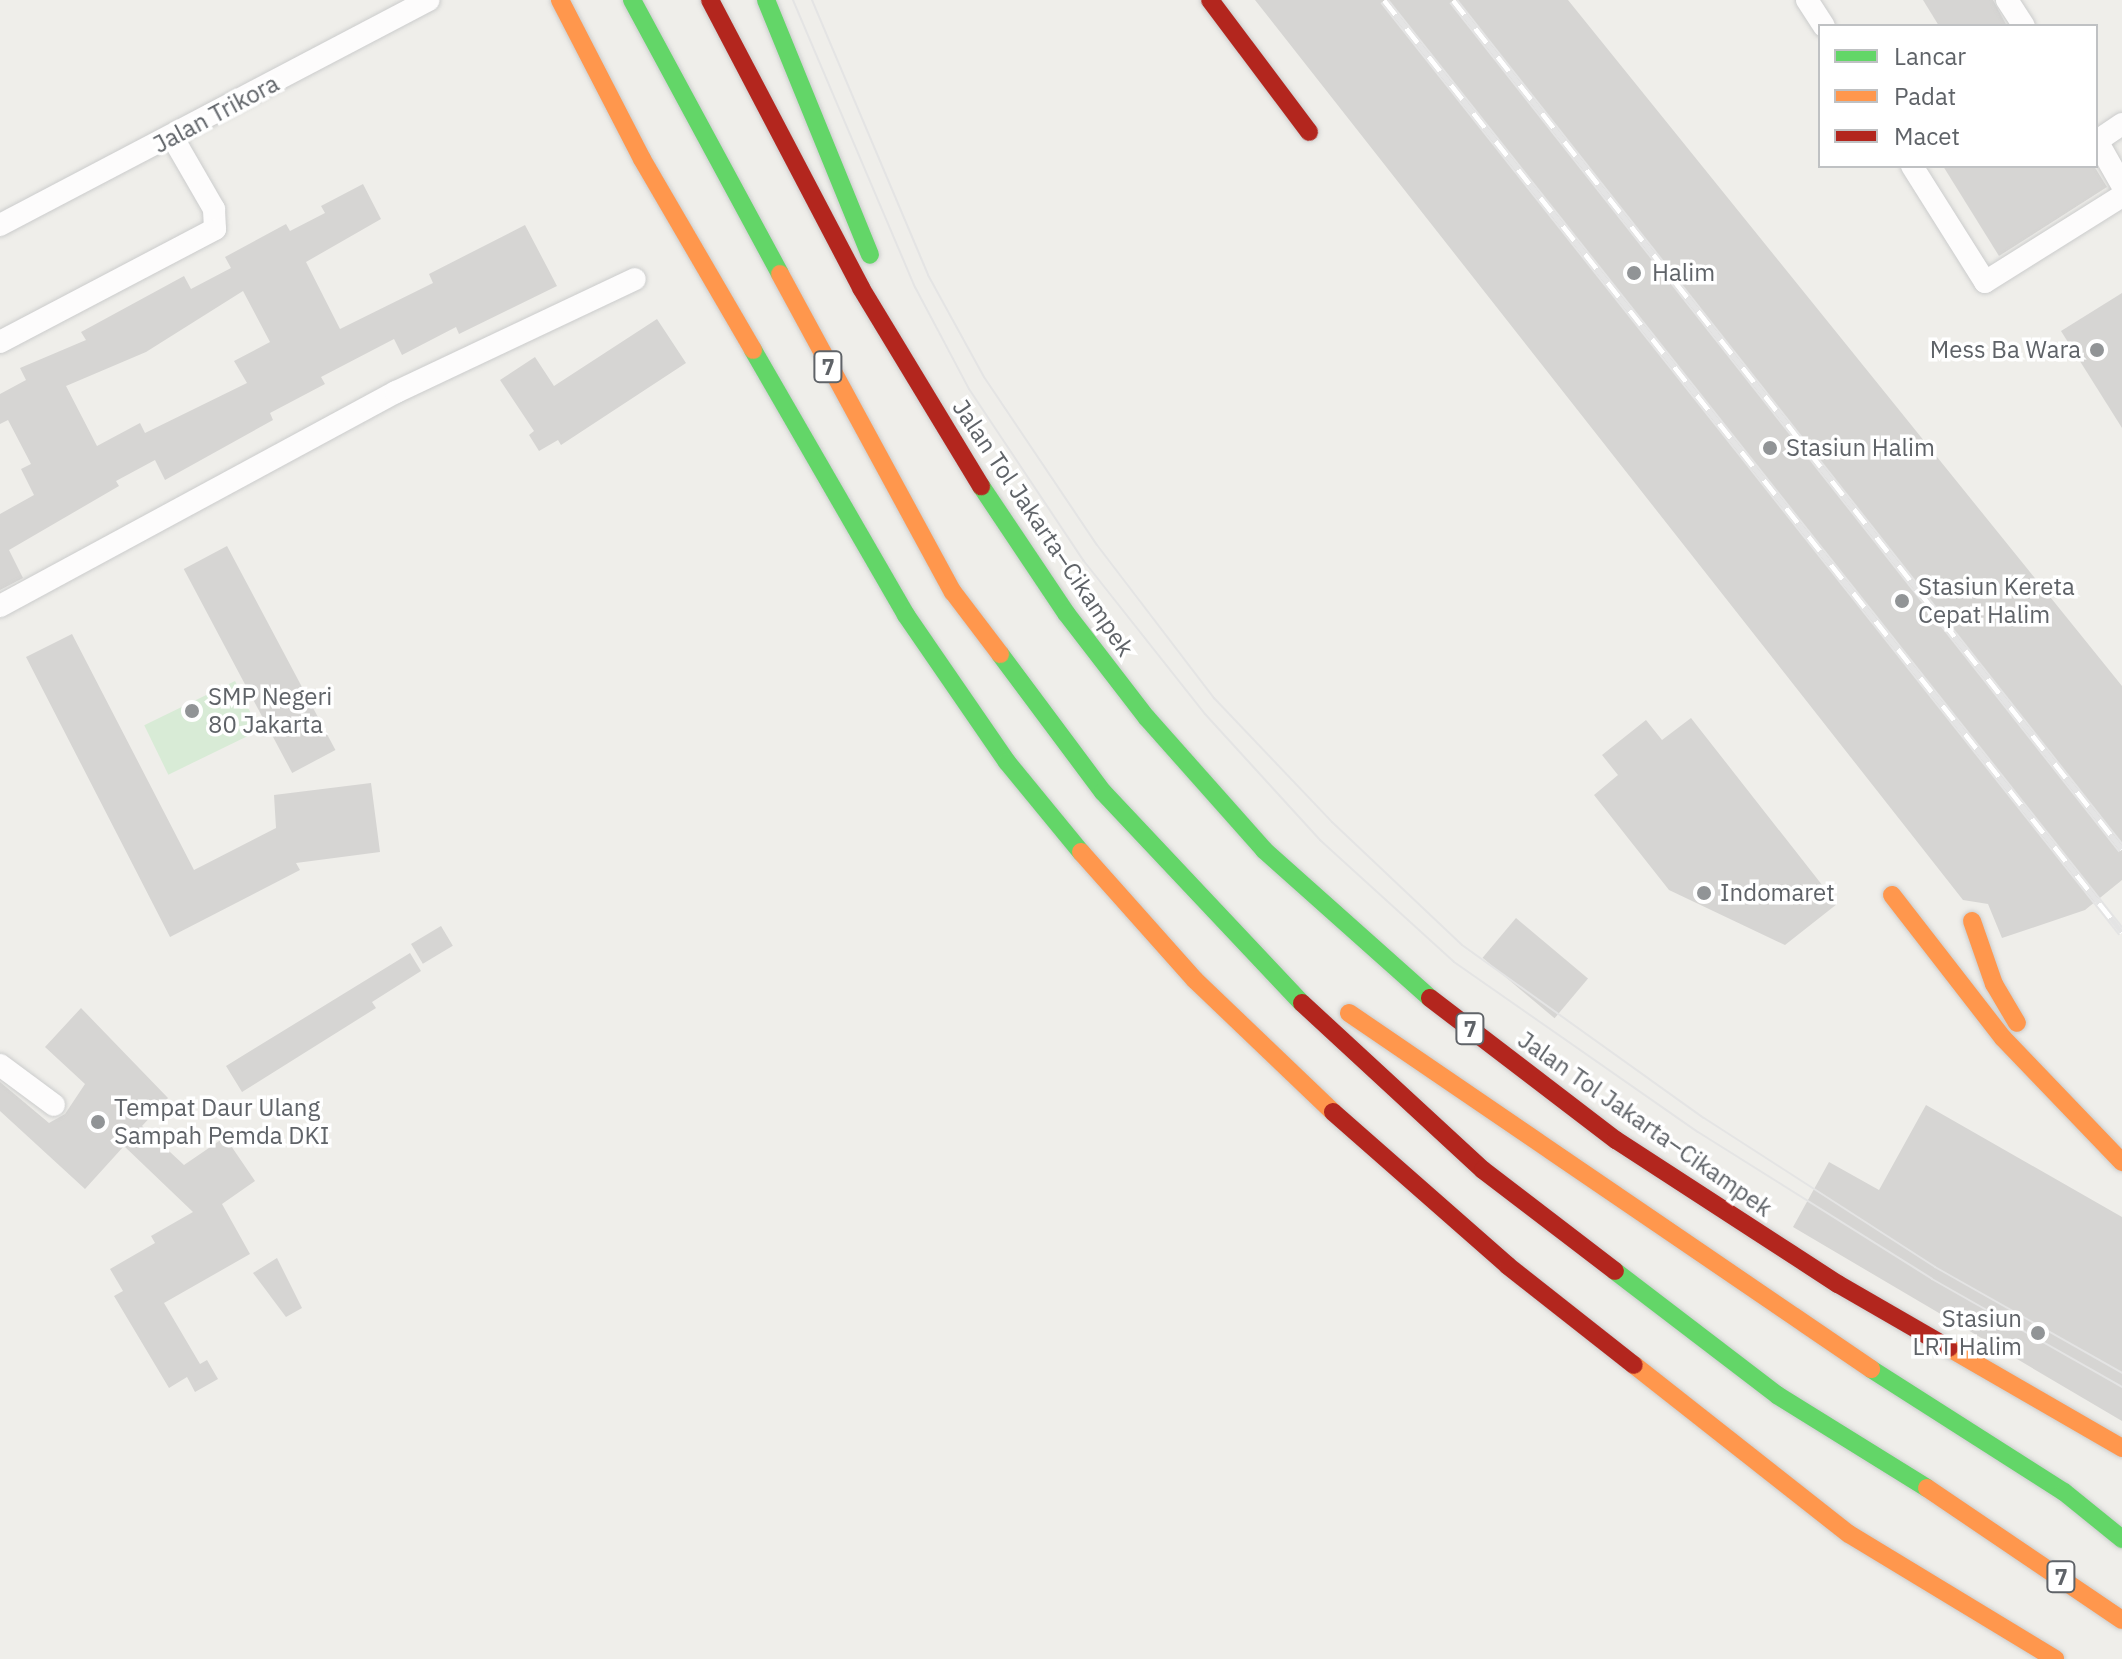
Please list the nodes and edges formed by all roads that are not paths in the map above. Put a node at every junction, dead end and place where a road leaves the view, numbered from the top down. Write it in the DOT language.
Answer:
graph roads {
  1 [pos="429,0"];
  2 [pos="560,0"];
  3 [pos="632,0"];
  4 [pos="710,0"];
  5 [pos="766,0"];
  6 [pos="1210,0"];
  7 [pos="1807,0"];
  8 [pos="2007,0"];
  9 [pos="1823,24"];
  10 [pos="2023,24"];
  11 [pos="2122,124"];
  12 [pos="1309,132"];
  13 [pos="173,138"];
  14 [pos="2098,139"];
  15 [pos="2098,143"];
  16 [pos="1913,168"];
  17 [pos="2122,185"];
  18 [pos="2122,196"];
  19 [pos="0,225"];
  20 [pos="635,279"];
  21 [pos="0,342"];
  22 [pos="958,452"];
  23 [pos="0,606"];
  24 [pos="1892,895"];
  25 [pos="1972,921"];
  26 [pos="1244,941"];
  27 [pos="2029,1036"];
  28 [pos="0,1065"];
  29 [pos="54,1105"];
  30 [pos="2122,1162"];
  31 [pos="2122,1448"];
  32 [pos="2122,1539"];
  33 [pos="2122,1620"];
  34 [pos="2055,1659"];
  1 -- 13 [label="street, Jalan Trikora"];
  2 -- 34 [label="main road"];
  3 -- 26 [label="main road, 7"];
  4 -- 22 [label="main road, Jalan Tol Jakarta–Cikampek / 7"];
  5 -- 22 [label="main road"];
  6 -- 12 [label="main road"];
  7 -- 9 [label="street"];
  8 -- 10 [label="street"];
  11 -- 14 [label="street"];
  13 -- 19 [label="street, Jalan Trikora"];
  13 -- 21 [label="street"];
  15 -- 17 [label="street"];
  16 -- 18 [label="street"];
  20 -- 23 [label="street"];
  22 -- 31 [label="main road, Jalan Tol Jakarta–Cikampek / 7"];
  24 -- 30 [label="main road"];
  25 -- 27 [label="main road"];
  26 -- 32 [label="main road, 7"];
  26 -- 33 [label="main road, 7"];
  28 -- 29 [label="street"];
}
